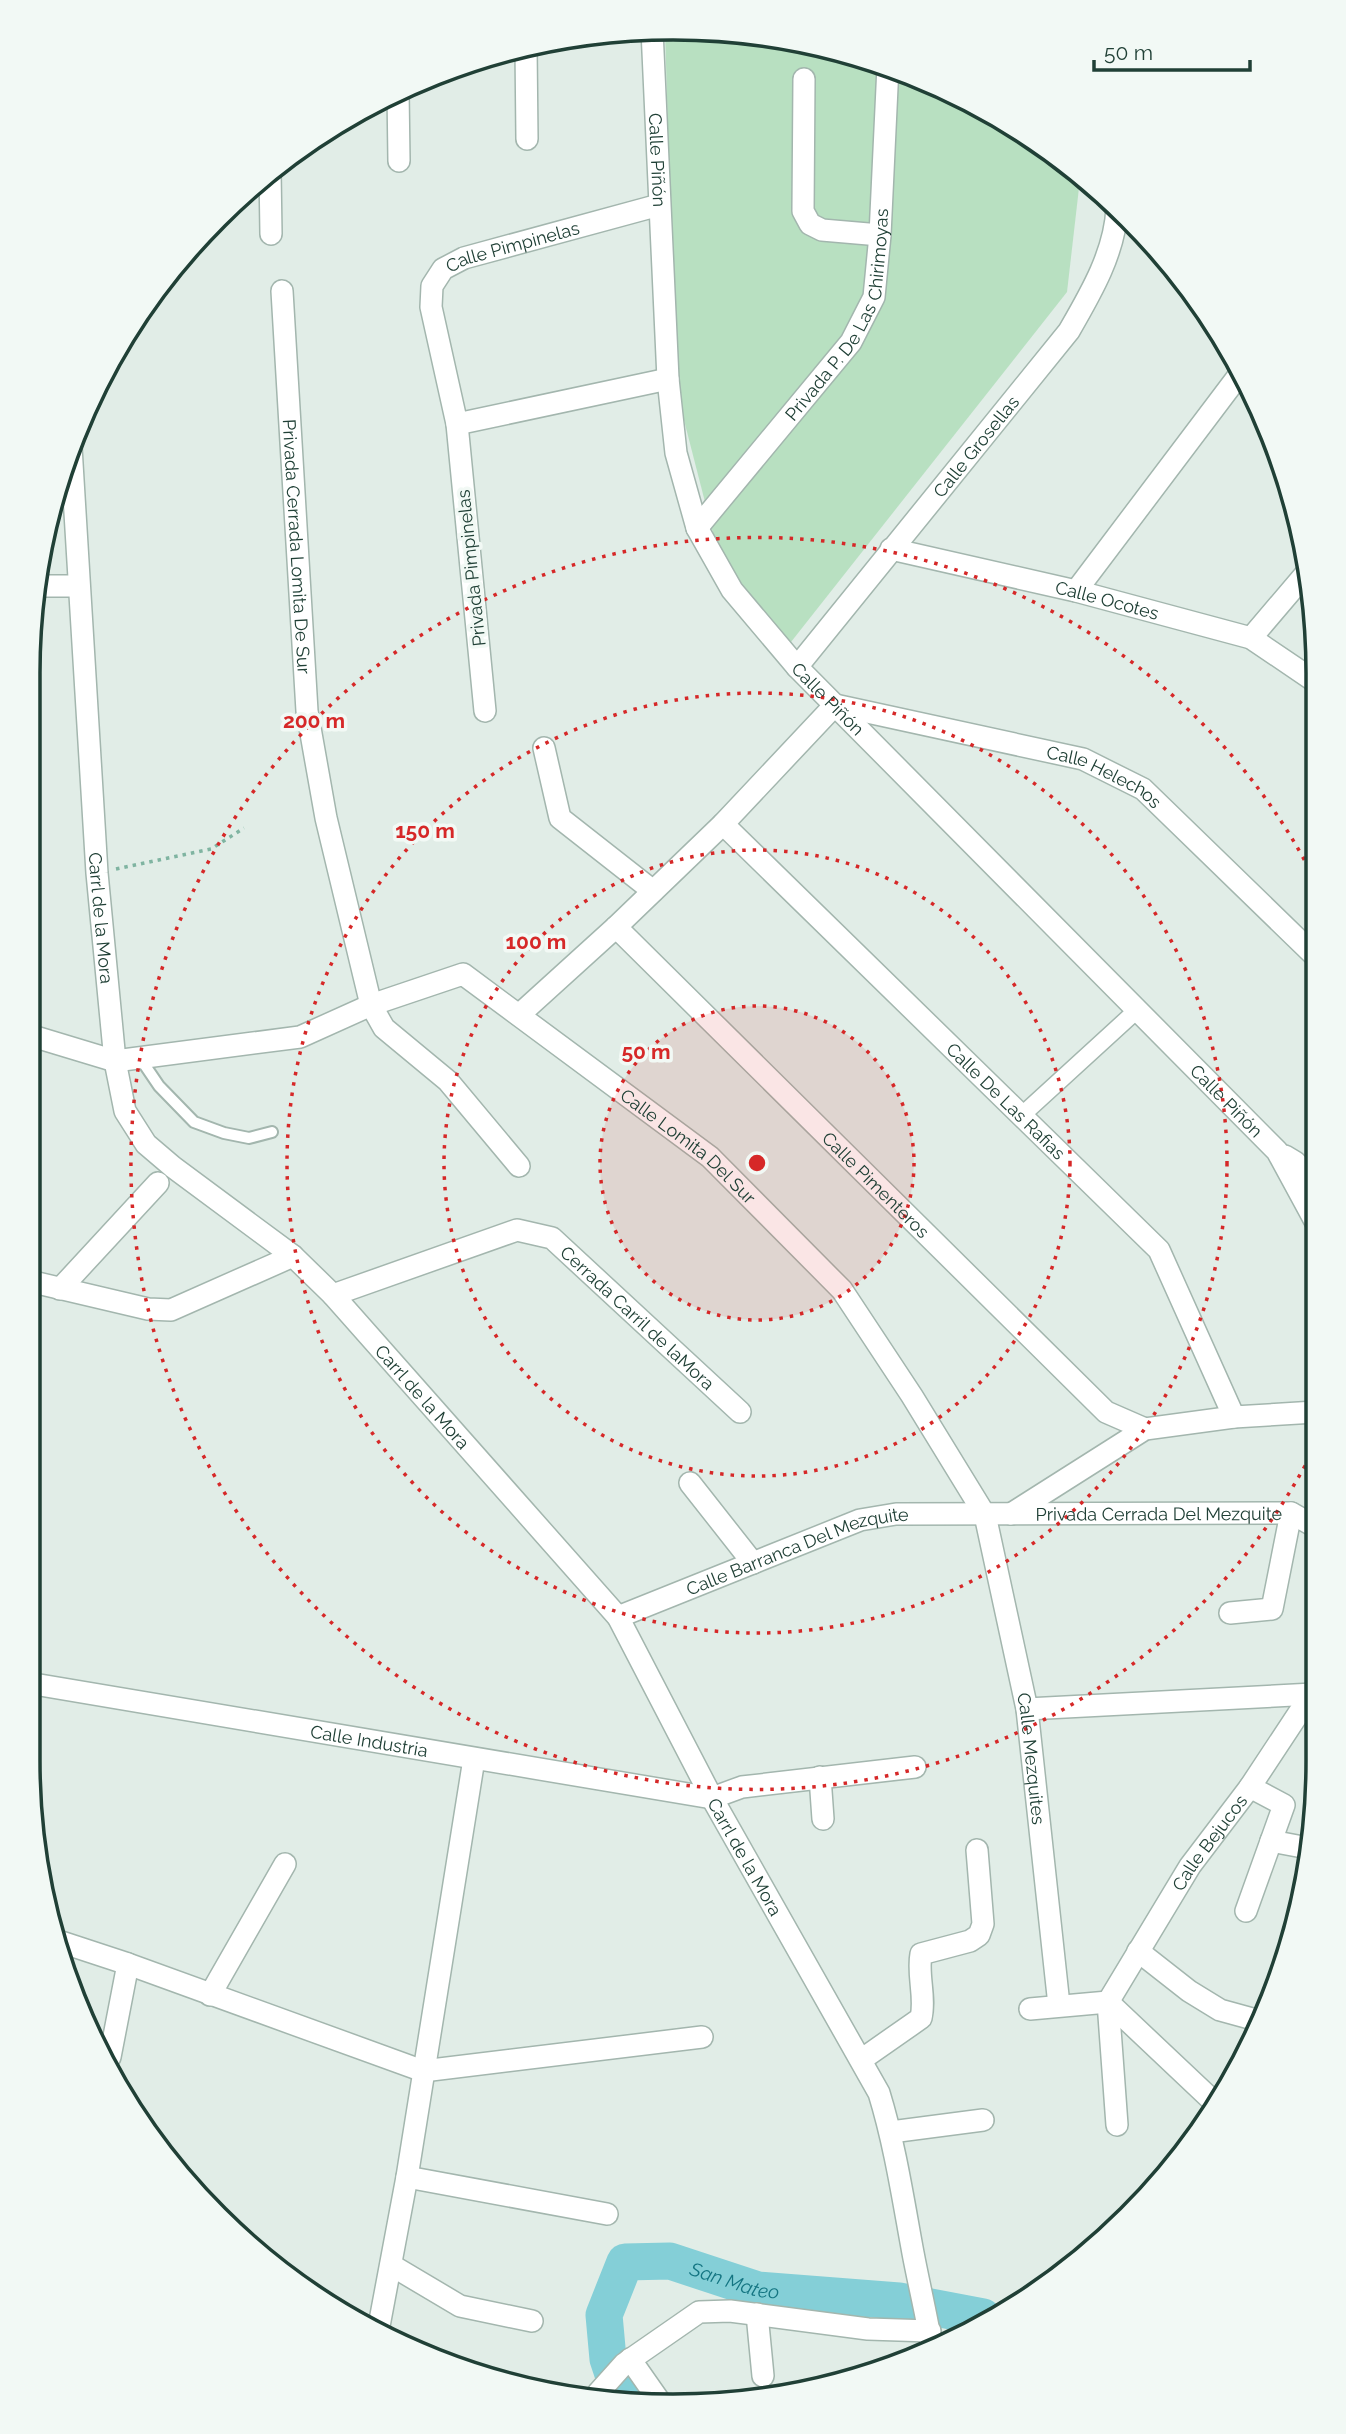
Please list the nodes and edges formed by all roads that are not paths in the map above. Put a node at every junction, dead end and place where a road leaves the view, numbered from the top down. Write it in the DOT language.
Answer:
graph roads {
  1 [pos="652,41"];
  2 [pos="526,58"];
  3 [pos="887,78"];
  4 [pos="804,79"];
  5 [pos="398,104"];
  6 [pos="527,139"];
  7 [pos="399,161"];
  8 [pos="270,185"];
  9 [pos="659,205"];
  10 [pos="1116,222"];
  11 [pos="271,234"];
  12 [pos="880,235"];
  13 [pos="282,291"];
  14 [pos="668,379"];
  15 [pos="1234,382"];
  16 [pos="457,424"];
  17 [pos="72,475"];
  18 [pos="697,528"];
  19 [pos="891,549"];
  20 [pos="1299,582"];
  21 [pos="47,586"];
  22 [pos="78,586"];
  23 [pos="1076,592"];
  24 [pos="1251,638"];
  25 [pos="797,667"];
  26 [pos="1306,675"];
  27 [pos="835,705"];
  28 [pos="485,711"];
  29 [pos="544,748"];
  30 [pos="723,824"];
  31 [pos="653,891"];
  32 [pos="616,927"];
  33 [pos="1306,947"];
  34 [pos="371,1005"];
  35 [pos="1137,1010"];
  36 [pos="519,1015"];
  37 [pos="40,1038"];
  38 [pos="139,1058"];
  39 [pos="115,1061"];
  40 [pos="1021,1116"];
  41 [pos="272,1132"];
  42 [pos="1277,1151"];
  43 [pos="519,1166"];
  44 [pos="1306,1173"];
  45 [pos="158,1183"];
  46 [pos="1306,1204"];
  47 [pos="293,1256"];
  48 [pos="40,1284"];
  49 [pos="60,1290"];
  50 [pos="332,1294"];
  51 [pos="740,1412"];
  52 [pos="1306,1413"];
  53 [pos="1234,1417"];
  54 [pos="1145,1429"];
  55 [pos="690,1483"];
  56 [pos="1291,1513"];
  57 [pos="985,1514"];
  58 [pos="1011,1514"];
  59 [pos="1306,1521"];
  60 [pos="753,1563"];
  61 [pos="1230,1613"];
  62 [pos="618,1617"];
  63 [pos="40,1685"];
  64 [pos="1306,1702"];
  65 [pos="1027,1709"];
  66 [pos="1306,1709"];
  67 [pos="474,1759"];
  68 [pos="915,1767"];
  69 [pos="820,1777"];
  70 [pos="1250,1787"];
  71 [pos="712,1798"];
  72 [pos="823,1819"];
  73 [pos="1271,1841"];
  74 [pos="1300,1846"];
  75 [pos="977,1850"];
  76 [pos="285,1864"];
  77 [pos="1246,1911"];
  78 [pos="68,1944"];
  79 [pos="1138,1951"];
  80 [pos="128,1964"];
  81 [pos="210,1995"];
  82 [pos="1108,2002"];
  83 [pos="1059,2005"];
  84 [pos="1030,2009"];
  85 [pos="1251,2018"];
  86 [pos="702,2038"];
  87 [pos="111,2051"];
  88 [pos="861,2060"];
  89 [pos="423,2071"];
  90 [pos="1209,2097"];
  91 [pos="983,2120"];
  92 [pos="1117,2125"];
  93 [pos="891,2132"];
  94 [pos="407,2177"];
  95 [pos="607,2214"];
  96 [pos="391,2265"];
  97 [pos="757,2314"];
  98 [pos="380,2321"];
  99 [pos="532,2321"];
  100 [pos="930,2332"];
  101 [pos="627,2362"];
  102 [pos="763,2376"];
  103 [pos="601,2389"];
  104 [pos="653,2393"];
  1 -- 9 [label="street, Calle Piñón"];
  2 -- 6 [label="street"];
  3 -- 12 [label="street, Privada P. De Las Chirimoyas"];
  4 -- 12 [label="street"];
  5 -- 7 [label="street"];
  8 -- 11 [label="street"];
  9 -- 14 [label="street, Calle Piñón"];
  9 -- 16 [label="street, Calle Pimpinelas"];
  10 -- 19 [label="street, Calle Grosellas"];
  12 -- 18 [label="street, Privada P. De Las Chirimoyas"];
  13 -- 34 [label="street, Privada Cerrada Lomita De Sur"];
  14 -- 16 [label="street"];
  14 -- 18 [label="street, Calle Piñón"];
  15 -- 23 [label="street"];
  16 -- 28 [label="street, Privada Pimpinelas"];
  17 -- 22 [label="street, Carrl de la Mora"];
  18 -- 25 [label="street, Calle Piñón"];
  19 -- 23 [label="street, Calle Ocotes"];
  19 -- 25 [label="street, Calle Grosellas"];
  20 -- 24 [label="street"];
  21 -- 22 [label="street"];
  22 -- 39 [label="street, Carrl de la Mora"];
  23 -- 24 [label="street, Calle Ocotes"];
  24 -- 26 [label="street, Calle Ocotes"];
  25 -- 27 [label="street, Calle Piñón"];
  27 -- 30 [label="street"];
  27 -- 33 [label="street, Calle Helechos"];
  27 -- 35 [label="street, Calle Piñón"];
  29 -- 31 [label="street"];
  30 -- 31 [label="street"];
  30 -- 40 [label="street, Calle De Las Rafias"];
  31 -- 32 [label="street"];
  32 -- 36 [label="street"];
  32 -- 54 [label="street, Calle Pimenteros"];
  34 -- 36 [label="street, Calle Lomita Del Sur"];
  34 -- 38 [label="street, Calle Lomita Del Sur"];
  34 -- 43 [label="street"];
  35 -- 40 [label="street"];
  35 -- 42 [label="street, Calle Piñón"];
  36 -- 57 [label="street, Calle Lomita Del Sur"];
  37 -- 39 [label="street"];
  38 -- 39 [label="street, Calle Lomita Del Sur"];
  38 -- 41 [label="lane"];
  39 -- 47 [label="street, Carrl de la Mora"];
  40 -- 53 [label="street, Calle De Las Rafias"];
  42 -- 44 [label="street"];
  42 -- 46 [label="street, Calle Piñón"];
  45 -- 49 [label="street"];
  47 -- 49 [label="street"];
  47 -- 50 [label="street, Carrl de la Mora"];
  48 -- 49 [label="street"];
  50 -- 51 [label="street, Cerrada Carril de laMora"];
  50 -- 62 [label="street, Carrl de la Mora"];
  52 -- 53 [label="street"];
  53 -- 54 [label="street"];
  54 -- 58 [label="street"];
  55 -- 60 [label="street"];
  56 -- 58 [label="street, Privada Cerrada Del Mezquite"];
  56 -- 59 [label="street"];
  56 -- 61 [label="street, Privada Cerrada Del Mezquite"];
  57 -- 58 [label="street"];
  57 -- 60 [label="street, Calle Barranca Del Mezquite"];
  57 -- 65 [label="street, Calle Mezquites"];
  60 -- 62 [label="street, Calle Barranca Del Mezquite"];
  62 -- 71 [label="street, Carrl de la Mora"];
  63 -- 67 [label="street, Calle Industria"];
  64 -- 65 [label="street"];
  65 -- 83 [label="street, Calle Mezquites"];
  66 -- 70 [label="street, Calle Bejucos"];
  67 -- 71 [label="street, Calle Industria"];
  67 -- 89 [label="street"];
  68 -- 69 [label="street"];
  69 -- 71 [label="street"];
  69 -- 72 [label="street"];
  70 -- 73 [label="street"];
  70 -- 79 [label="street, Calle Bejucos"];
  71 -- 88 [label="street, Carrl de la Mora"];
  73 -- 74 [label="street"];
  73 -- 77 [label="street"];
  75 -- 88 [label="street"];
  76 -- 81 [label="street"];
  78 -- 80 [label="street"];
  79 -- 82 [label="street, Calle Bejucos"];
  79 -- 85 [label="street"];
  80 -- 81 [label="street"];
  80 -- 87 [label="street"];
  81 -- 89 [label="street"];
  82 -- 83 [label="street"];
  82 -- 90 [label="street"];
  82 -- 92 [label="street"];
  83 -- 84 [label="street"];
  86 -- 89 [label="street"];
  88 -- 93 [label="street, Carrl de la Mora"];
  89 -- 94 [label="street"];
  91 -- 93 [label="street"];
  93 -- 100 [label="street, Carrl de la Mora"];
  94 -- 95 [label="street"];
  94 -- 96 [label="street"];
  96 -- 98 [label="street"];
  96 -- 99 [label="street"];
  97 -- 100 [label="street"];
  97 -- 101 [label="street"];
  97 -- 102 [label="street"];
  101 -- 103 [label="street"];
  101 -- 104 [label="street"];
}
